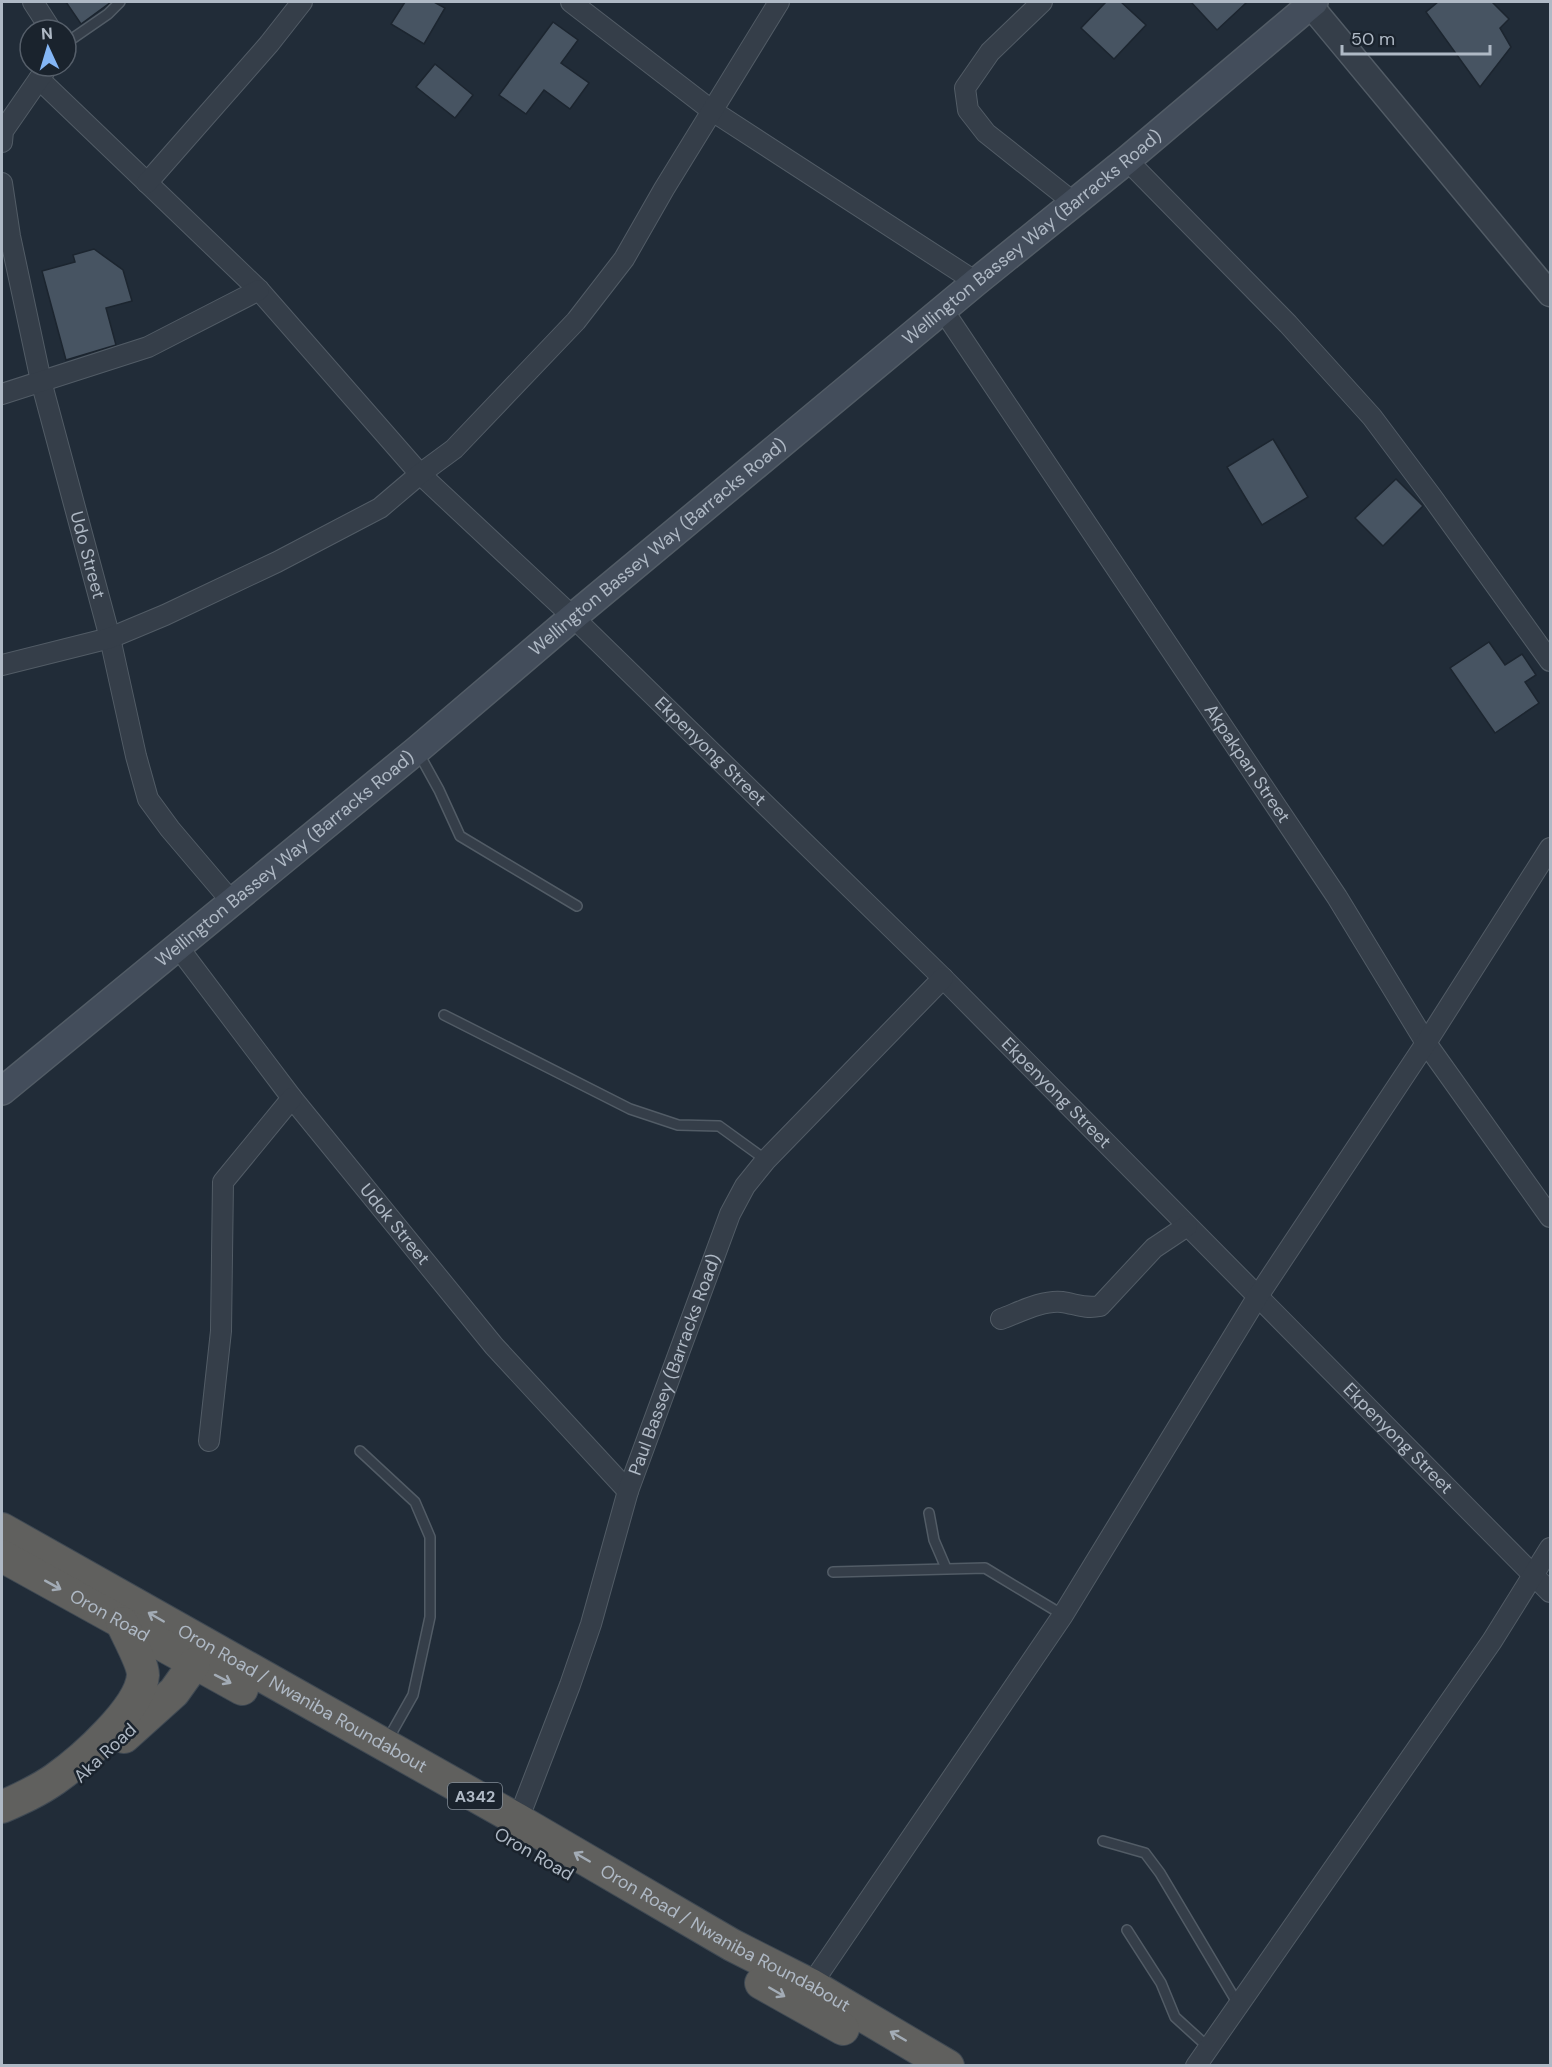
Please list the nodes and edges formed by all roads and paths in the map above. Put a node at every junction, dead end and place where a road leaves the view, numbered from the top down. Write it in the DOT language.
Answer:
graph roads {
  1 [pos="33,2"];
  2 [pos="120,2"];
  3 [pos="302,2"];
  4 [pos="571,2"];
  5 [pos="779,2"];
  6 [pos="1042,2"];
  7 [pos="1310,3"];
  8 [pos="43,18"];
  9 [pos="78,35"];
  10 [pos="40,78"];
  11 [pos="48,78"];
  12 [pos="711,110"];
  13 [pos="2,142"];
  14 [pos="1127,160"];
  15 [pos="2,183"];
  16 [pos="147,183"];
  17 [pos="1073,202"];
  18 [pos="976,282"];
  19 [pos="259,290"];
  20 [pos="1551,294"];
  21 [pos="943,310"];
  22 [pos="41,381"];
  23 [pos="2,394"];
  24 [pos="420,474"];
  25 [pos="573,617"];
  26 [pos="110,638"];
  27 [pos="1551,661"];
  28 [pos="2,665"];
  29 [pos="417,750"];
  30 [pos="1551,848"];
  31 [pos="232,902"];
  32 [pos="577,906"];
  33 [pos="178,947"];
  34 [pos="943,978"];
  35 [pos="444,1015"];
  36 [pos="1426,1043"];
  37 [pos="2,1091"];
  38 [pos="292,1098"];
  39 [pos="766,1160"];
  40 [pos="1551,1216"];
  41 [pos="1187,1226"];
  42 [pos="1258,1296"];
  43 [pos="1001,1319"];
  44 [pos="209,1441"];
  45 [pos="360,1451"];
  46 [pos="628,1491"];
  47 [pos="929,1513"];
  48 [pos="2,1529"];
  49 [pos="1551,1548"];
  50 [pos="2,1556"];
  51 [pos="946,1568"];
  52 [pos="833,1572"];
  53 [pos="1533,1574"];
  54 [pos="1551,1592"];
  55 [pos="1063,1615"];
  56 [pos="122,1623"];
  57 [pos="194,1664"];
  58 [pos="384,1746"];
  59 [pos="2,1807"];
  60 [pos="518,1820"];
  61 [pos="2,1823"];
  62 [pos="1103,1841"];
  63 [pos="1127,1930"];
  64 [pos="811,1985"];
  65 [pos="1238,2004"];
  66 [pos="1208,2047"];
  67 [pos="907,2066"];
  68 [pos="948,2066"];
  69 [pos="1196,2066"];
  1 -- 8 [label="street"];
  2 -- 9 [label="lane"];
  3 -- 16 [label="street"];
  4 -- 12 [label="street"];
  5 -- 12 [label="street"];
  6 -- 17 [label="street"];
  7 -- 14 [label="main road, Wellington Bassey Way (Barracks Road)"];
  7 -- 20 [label="street"];
  10 -- 13 [label="street"];
  11 -- 16 [label="street, Ekpenyong Street"];
  12 -- 18 [label="street"];
  12 -- 24 [label="street"];
  14 -- 17 [label="main road, Wellington Bassey Way (Barracks Road)"];
  14 -- 27 [label="street"];
  15 -- 22 [label="street, Udo Street"];
  16 -- 19 [label="street, Ekpenyong Street"];
  17 -- 18 [label="main road, Wellington Bassey Way (Barracks Road)"];
  18 -- 21 [label="main road, Wellington Bassey Way (Barracks Road)"];
  19 -- 22 [label="street"];
  19 -- 24 [label="street, Ekpenyong Street"];
  21 -- 25 [label="main road, Wellington Bassey Way (Barracks Road)"];
  21 -- 36 [label="street, Akpakpan Street"];
  22 -- 23 [label="street"];
  22 -- 26 [label="street, Udo Street"];
  24 -- 25 [label="street, Ekpenyong Street"];
  24 -- 26 [label="street"];
  25 -- 29 [label="main road, Wellington Bassey Way (Barracks Road)"];
  25 -- 34 [label="street, Ekpenyong Street"];
  26 -- 28 [label="street"];
  26 -- 31 [label="street, Udo Street"];
  29 -- 31 [label="main road, Wellington Bassey Way (Barracks Road)"];
  29 -- 32 [label="lane"];
  30 -- 36 [label="street"];
  31 -- 33 [label="main road, Wellington Bassey Way (Barracks Road)"];
  33 -- 37 [label="main road, Wellington Bassey Way (Barracks Road)"];
  33 -- 38 [label="street, Udok Street"];
  34 -- 39 [label="street, Paul Bassey (Barracks Road)"];
  34 -- 41 [label="street, Ekpenyong Street"];
  35 -- 39 [label="lane"];
  36 -- 40 [label="street, Akpakpan Street"];
  36 -- 42 [label="street"];
  38 -- 44 [label="street"];
  38 -- 46 [label="street, Udok Street"];
  39 -- 46 [label="street, Paul Bassey (Barracks Road)"];
  41 -- 42 [label="street, Ekpenyong Street"];
  41 -- 43 [label="street"];
  42 -- 53 [label="street, Ekpenyong Street"];
  42 -- 55 [label="street"];
  45 -- 58 [label="lane"];
  46 -- 60 [label="street, Paul Bassey (Barracks Road)"];
  47 -- 51 [label="lane"];
  58 -- 48 [label="highway, Oron Road / Nwaniba Roundabout / A342, one-way"];
  49 -- 53 [label="street"];
  50 -- 56 [label="highway, Oron Road / A342, one-way"];
  51 -- 52 [label="lane"];
  51 -- 55 [label="lane"];
  53 -- 54 [label="street, Ekpenyong Street"];
  53 -- 65 [label="street"];
  55 -- 64 [label="street"];
  56 -- 57 [label="highway, Oron Road / A342"];
  56 -- 59 [label="highway"];
  57 -- 61 [label="highway, Aka Road"];
  57 -- 67 [label="highway, Oron Road / A342, one-way"];
  58 -- 60 [label="highway, Oron Road / Nwaniba Roundabout / A342"];
  64 -- 60 [label="highway, Oron Road / Nwaniba Roundabout / A342, one-way"];
  62 -- 65 [label="lane"];
  63 -- 66 [label="lane"];
  68 -- 64 [label="highway, Oron Road / Nwaniba Roundabout / A342, one-way"];
  65 -- 66 [label="street"];
  66 -- 69 [label="street"];
}
